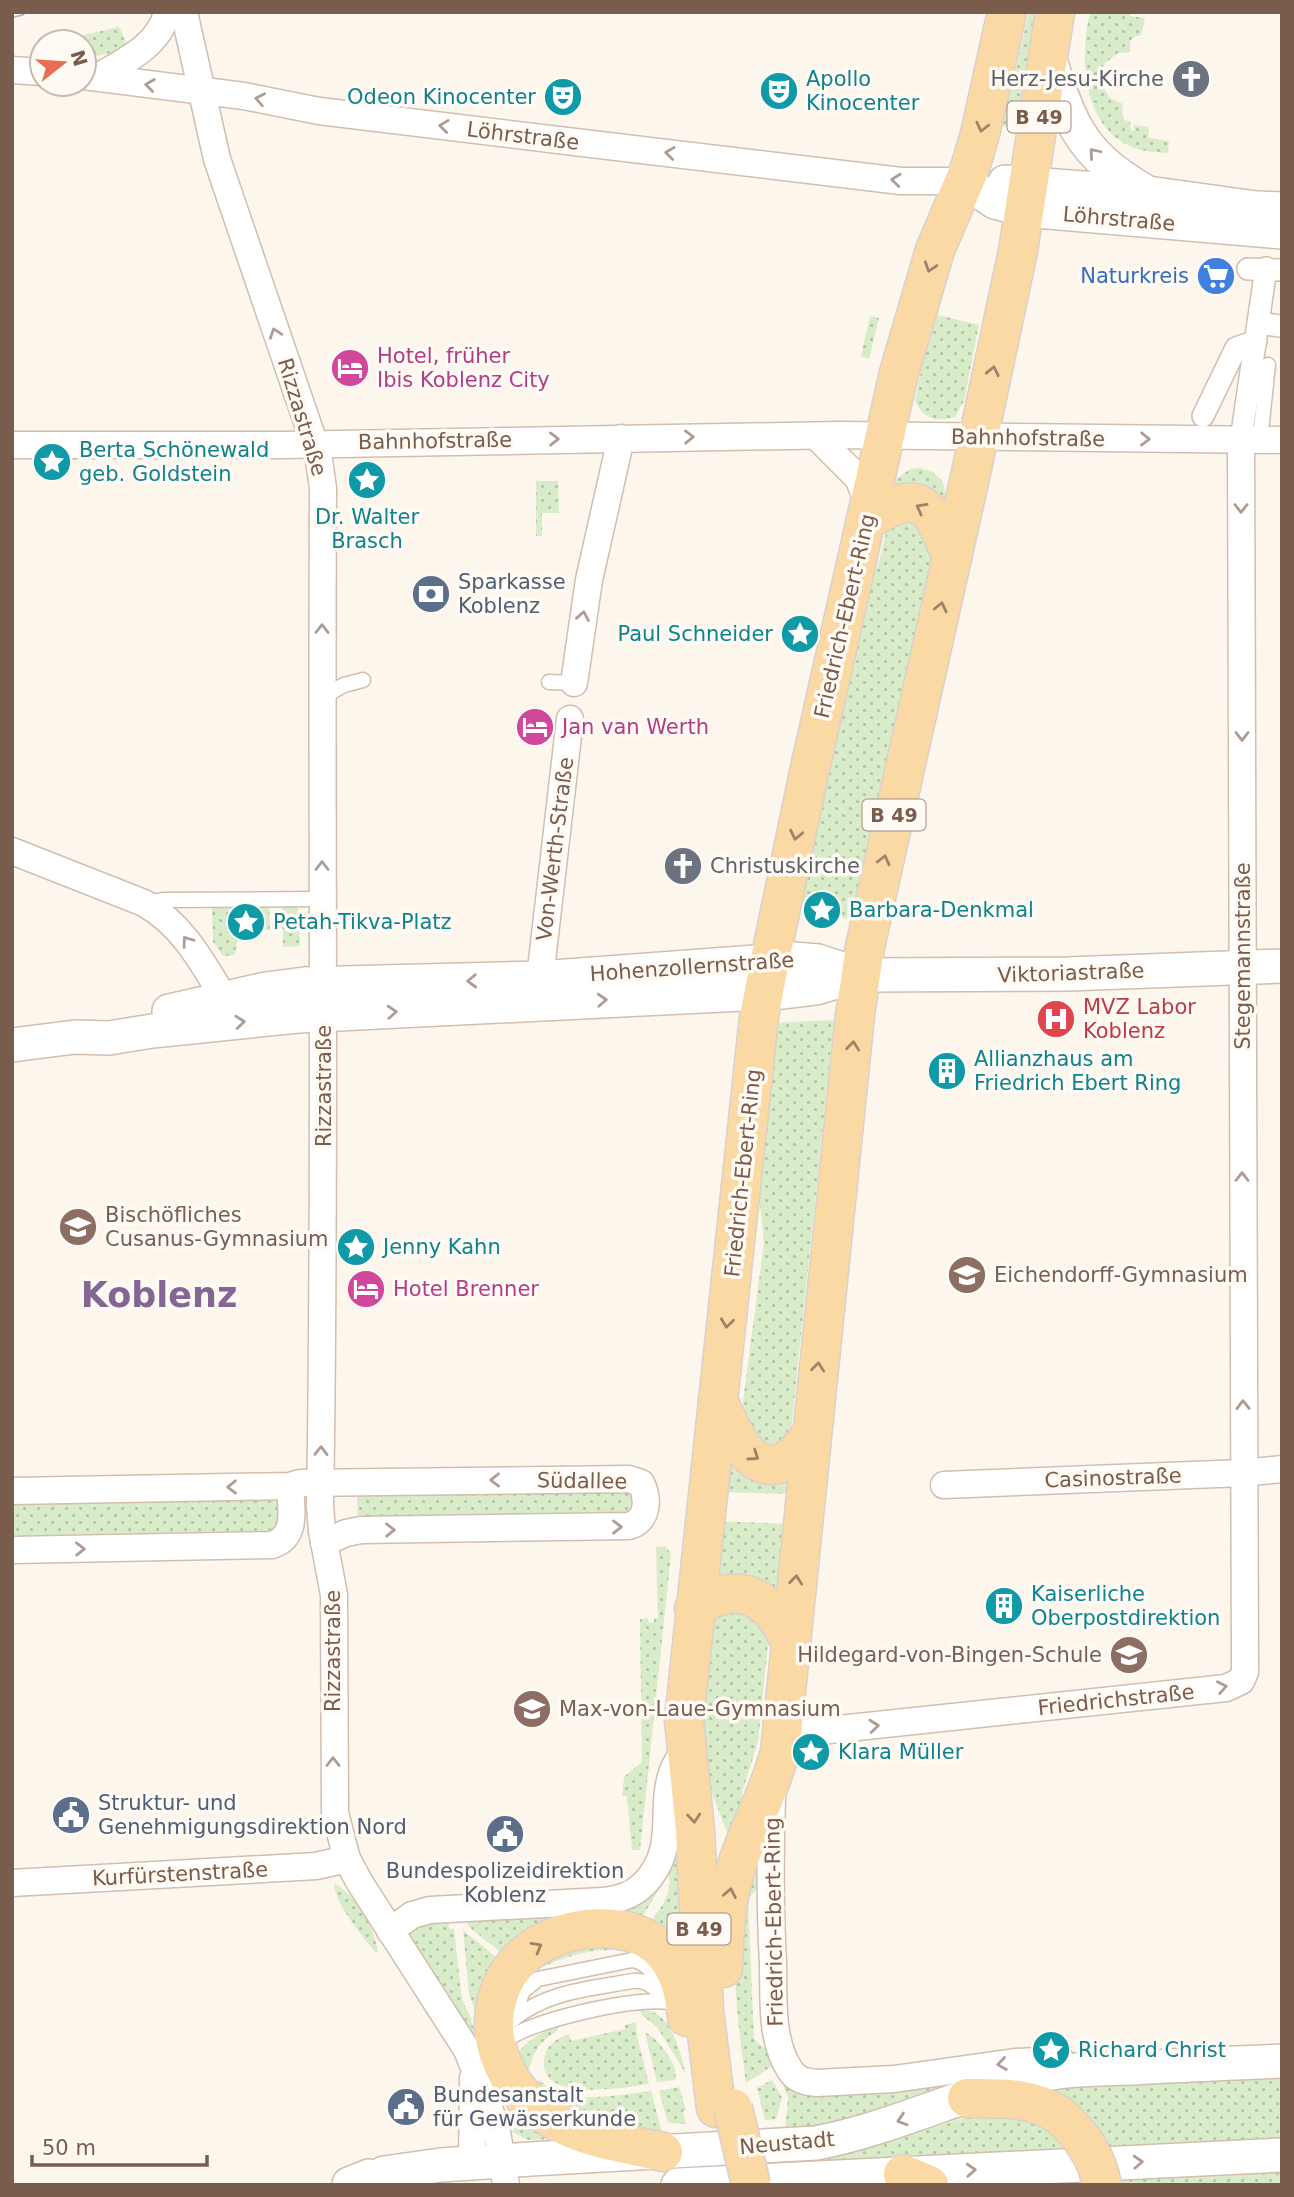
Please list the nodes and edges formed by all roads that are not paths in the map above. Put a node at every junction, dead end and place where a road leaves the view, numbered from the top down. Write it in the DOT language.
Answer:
graph roads {
  1 [pos="167,12"];
  2 [pos="184,12"];
  3 [pos="1007,12"];
  4 [pos="1055,12"];
  5 [pos="1048,53"];
  6 [pos="98,73"];
  7 [pos="98,78"];
  8 [pos="201,91"];
  9 [pos="964,181"];
  10 [pos="1148,193"];
  11 [pos="1027,196"];
  12 [pos="1282,209"];
  13 [pos="1282,232"];
  14 [pos="1261,266"];
  15 [pos="1280,326"];
  16 [pos="1233,351"];
  17 [pos="1268,365"];
  18 [pos="1205,403"];
  19 [pos="1252,433"];
  20 [pos="816,436"];
  21 [pos="886,436"];
  22 [pos="621,438"];
  23 [pos="979,438"];
  24 [pos="314,444"];
  25 [pos="12,445"];
  26 [pos="868,514"];
  27 [pos="952,558"];
  28 [pos="363,680"];
  29 [pos="561,683"];
  30 [pos="322,697"];
  31 [pos="570,719"];
  32 [pos="12,851"];
  33 [pos="321,899"];
  34 [pos="144,903"];
  35 [pos="1282,966"];
  36 [pos="1243,967"];
  37 [pos="860,975"];
  38 [pos="767,976"];
  39 [pos="540,978"];
  40 [pos="224,998"];
  41 [pos="323,999"];
  42 [pos="75,1037"];
  43 [pos="12,1045"];
  44 [pos="718,1399"];
  45 [pos="811,1435"];
  46 [pos="1282,1469"];
  47 [pos="1243,1473"];
  48 [pos="321,1483"];
  49 [pos="944,1485"];
  50 [pos="290,1486"];
  51 [pos="12,1491"];
  52 [pos="324,1543"];
  53 [pos="12,1550"];
  54 [pos="694,1609"];
  55 [pos="790,1642"];
  56 [pos="782,1735"];
  57 [pos="686,1750"];
  58 [pos="773,1779"];
  59 [pos="347,1859"];
  60 [pos="12,1883"];
  61 [pos="390,1931"];
  62 [pos="678,2003"];
  63 [pos="512,2020"];
  64 [pos="495,2057"];
  65 [pos="1275,2057"];
  66 [pos="786,2064"];
  67 [pos="1093,2070"];
  68 [pos="967,2098"];
  69 [pos="724,2108"];
  70 [pos="1282,2155"];
  71 [pos="485,2166"];
  72 [pos="671,2168"];
  73 [pos="916,2179"];
  74 [pos="358,2180"];
  75 [pos="733,2185"];
  76 [pos="751,2185"];
  77 [pos="1102,2185"];
  1 -- 6 [label="street"];
  2 -- 8 [label="street, Rizzastraße"];
  3 -- 9 [label="main road, B 49, one-way"];
  4 -- 5 [label="main road, B 49"];
  10 -- 5 [label="street, one-way"];
  5 -- 11 [label="main road, B 49"];
  8 -- 7 [label="street, Löhrstraße, one-way"];
  9 -- 8 [label="street, Löhrstraße, one-way"];
  24 -- 8 [label="street, Rizzastraße, one-way"];
  9 -- 11 [label="street, Löhrstraße"];
  9 -- 21 [label="main road, Friedrich-Ebert-Ring / B 49, one-way"];
  10 -- 11 [label="street, Löhrstraße"];
  10 -- 12 [label="street, Löhrstraße"];
  11 -- 13 [label="street, Löhrstraße"];
  23 -- 11 [label="main road, Friedrich-Ebert-Ring / B 49, one-way"];
  14 -- 16 [label="street"];
  15 -- 16 [label="street"];
  16 -- 18 [label="street"];
  16 -- 19 [label="street"];
  17 -- 19 [label="lane"];
  23 -- 19 [label="street, Bahnhofstraße, one-way"];
  19 -- 36 [label="street, Stegemannstraße, one-way"];
  20 -- 21 [label="street, Bahnhofstraße"];
  22 -- 20 [label="street, Bahnhofstraße, one-way"];
  20 -- 26 [label="street"];
  21 -- 23 [label="street, Bahnhofstraße"];
  21 -- 26 [label="main road, Friedrich-Ebert-Ring / B 49"];
  24 -- 22 [label="street, Bahnhofstraße, one-way"];
  29 -- 22 [label="street, one-way"];
  23 -- 27 [label="main road, Friedrich-Ebert-Ring / B 49"];
  24 -- 25 [label="street, Bahnhofstraße"];
  30 -- 24 [label="street, Rizzastraße, one-way"];
  27 -- 26 [label="main road, one-way"];
  26 -- 38 [label="main road, Friedrich-Ebert-Ring / B 49, one-way"];
  37 -- 27 [label="main road, Friedrich-Ebert-Ring / B 49, one-way"];
  28 -- 30 [label="lane"];
  33 -- 30 [label="street, Rizzastraße, one-way"];
  31 -- 39 [label="street, Von-Werth-Straße"];
  32 -- 34 [label="street"];
  33 -- 34 [label="lane"];
  33 -- 41 [label="street, Rizzastraße"];
  40 -- 34 [label="street, one-way"];
  35 -- 36 [label="street, Viktoriastraße"];
  36 -- 37 [label="street, Viktoriastraße"];
  47 -- 36 [label="street, Stegemannstraße, one-way"];
  37 -- 38 [label="street, Hohenzollernstraße"];
  45 -- 37 [label="main road, Friedrich-Ebert-Ring / B 49, one-way"];
  38 -- 39 [label="street, Hohenzollernstraße"];
  41 -- 38 [label="street, Hohenzollernstraße, one-way"];
  38 -- 44 [label="main road, Friedrich-Ebert-Ring / B 49, one-way"];
  39 -- 41 [label="street, Hohenzollernstraße, one-way"];
  40 -- 41 [label="street, Hohenzollernstraße"];
  40 -- 42 [label="street, Hohenzollernstraße"];
  42 -- 41 [label="street, Hohenzollernstraße, one-way"];
  48 -- 41 [label="street, Rizzastraße, one-way"];
  42 -- 43 [label="street, Hohenzollernstraße"];
  44 -- 45 [label="main road, one-way"];
  44 -- 54 [label="main road, Friedrich-Ebert-Ring / B 49"];
  55 -- 45 [label="main road, Friedrich-Ebert-Ring / B 49, one-way"];
  46 -- 47 [label="street, Casinostraße"];
  47 -- 49 [label="street, Casinostraße"];
  56 -- 47 [label="street, Friedrichstraße, one-way"];
  48 -- 50 [label="street, Südallee"];
  48 -- 52 [label="street, Rizzastraße"];
  52 -- 48 [label="street, Südallee, one-way"];
  50 -- 51 [label="street, Südallee, one-way"];
  53 -- 50 [label="street, one-way"];
  59 -- 52 [label="street, Rizzastraße, one-way"];
  54 -- 55 [label="main road"];
  54 -- 57 [label="main road, Friedrich-Ebert-Ring / B 49"];
  55 -- 56 [label="main road, Friedrich-Ebert-Ring / B 49"];
  56 -- 58 [label="main road, Friedrich-Ebert-Ring / B 49"];
  57 -- 61 [label="street"];
  57 -- 69 [label="main road, Friedrich-Ebert-Ring / B 49, one-way"];
  58 -- 66 [label="street, Friedrich-Ebert-Ring"];
  69 -- 58 [label="main road, Friedrich-Ebert-Ring / B 49, one-way"];
  59 -- 60 [label="street, Kurfürstenstraße"];
  59 -- 61 [label="street, Rizzastraße"];
  61 -- 64 [label="street, Rizzastraße"];
  62 -- 63 [label="lane"];
  62 -- 63 [label="lane"];
  62 -- 64 [label="lane"];
  64 -- 62 [label="main road, one-way"];
  62 -- 69 [label="main road"];
  63 -- 64 [label="lane"];
  64 -- 71 [label="street, Rizzastraße"];
  64 -- 71 [label="street, Rizzastraße"];
  64 -- 72 [label="main road"];
  65 -- 67 [label="street, Neustadt"];
  67 -- 66 [label="street, Neustadt, one-way"];
  67 -- 68 [label="street, Neustadt"];
  68 -- 72 [label="street, Neustadt, one-way"];
  68 -- 77 [label="main road, bridge"];
  69 -- 75 [label="main road, Friedrich-Ebert-Ring / B 49"];
  69 -- 76 [label="main road, Friedrich-Ebert-Ring / B 49, bridge"];
  73 -- 70 [label="street, Neustadt, one-way"];
  71 -- 72 [label="street, Neustadt"];
  71 -- 74 [label="street, Neustadt"];
  72 -- 73 [label="street, Neustadt"];
}
